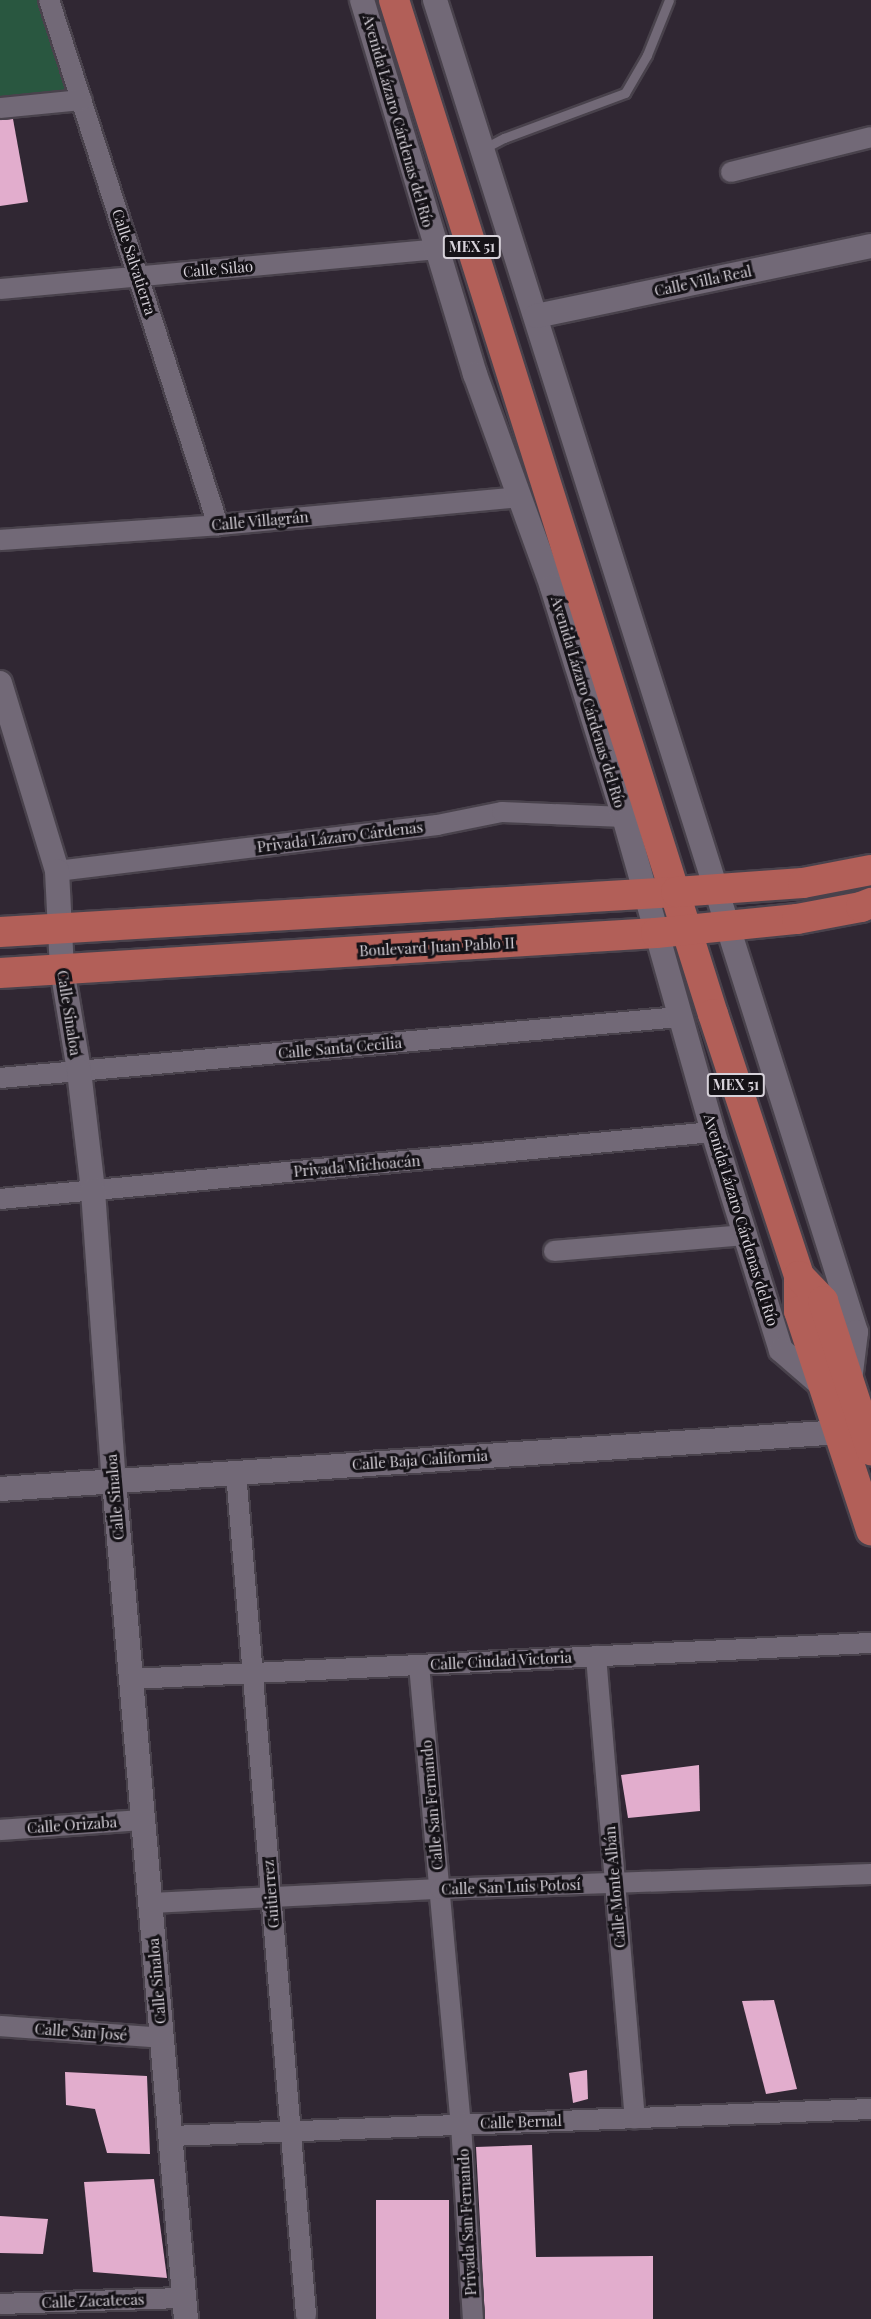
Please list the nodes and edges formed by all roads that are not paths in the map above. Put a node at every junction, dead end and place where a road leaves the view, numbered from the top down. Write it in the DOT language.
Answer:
graph roads {
  1 [pos="49,0"];
  2 [pos="362,0"];
  3 [pos="394,0"];
  4 [pos="435,0"];
  5 [pos="669,0"];
  6 [pos="82,100"];
  7 [pos="0,108"];
  8 [pos="871,137"];
  9 [pos="483,149"];
  10 [pos="731,172"];
  11 [pos="871,246"];
  12 [pos="436,249"];
  13 [pos="139,276"];
  14 [pos="0,289"];
  15 [pos="536,316"];
  16 [pos="519,497"];
  17 [pos="218,525"];
  18 [pos="0,540"];
  19 [pos="0,683"];
  20 [pos="624,817"];
  21 [pos="871,870"];
  22 [pos="57,871"];
  23 [pos="716,889"];
  24 [pos="676,892"];
  25 [pos="646,894"];
  26 [pos="871,903"];
  27 [pos="730,927"];
  28 [pos="60,928"];
  29 [pos="687,930"];
  30 [pos="0,932"];
  31 [pos="657,933"];
  32 [pos="62,969"];
  33 [pos="0,973"];
  34 [pos="680,1017"];
  35 [pos="79,1071"];
  36 [pos="0,1078"];
  37 [pos="713,1132"];
  38 [pos="93,1191"];
  39 [pos="0,1199"];
  40 [pos="744,1235"];
  41 [pos="554,1251"];
  42 [pos="838,1387"];
  43 [pos="840,1432"];
  44 [pos="871,1450"];
  45 [pos="236,1472"];
  46 [pos="114,1481"];
  47 [pos="0,1489"];
  48 [pos="871,1530"];
  49 [pos="871,1643"];
  50 [pos="596,1656"];
  51 [pos="419,1665"];
  52 [pos="253,1673"];
  53 [pos="131,1679"];
  54 [pos="143,1820"];
  55 [pos="0,1830"];
  56 [pos="871,1874"];
  57 [pos="615,1883"];
  58 [pos="440,1889"];
  59 [pos="271,1896"];
  60 [pos="151,1903"];
  61 [pos="0,2026"];
  62 [pos="162,2038"];
  63 [pos="871,2109"];
  64 [pos="635,2118"];
  65 [pos="461,2124"];
  66 [pos="291,2131"];
  67 [pos="171,2136"];
  68 [pos="0,2304"];
  69 [pos="186,2308"];
  70 [pos="306,2315"];
  71 [pos="473,2319"];
  1 -- 6 [label="street, Calle Salvatierra"];
  2 -- 12 [label="street, Avenida Lázaro Cárdenas del Río"];
  3 -- 24 [label="main road, Avenida Lázaro Cárdenas del Río / MEX 51"];
  4 -- 9 [label="street, Avenida Lázaro Cárdenas del Río"];
  5 -- 9 [label="lane"];
  6 -- 7 [label="street"];
  6 -- 13 [label="street, Calle Salvatierra"];
  8 -- 10 [label="street"];
  9 -- 15 [label="street, Avenida Lázaro Cárdenas del Río"];
  11 -- 15 [label="street, Calle Villa Real"];
  12 -- 13 [label="street, Calle Silao"];
  12 -- 16 [label="street, Avenida Lázaro Cárdenas del Río"];
  13 -- 14 [label="street, Calle Silao"];
  13 -- 17 [label="street, Calle Salvatierra"];
  15 -- 23 [label="street, Avenida Lázaro Cárdenas del Río"];
  16 -- 17 [label="street, Calle Villagrán"];
  16 -- 20 [label="street, Avenida Lázaro Cárdenas del Río"];
  17 -- 18 [label="street, Calle Villagrán"];
  19 -- 22 [label="street, Calle Sinaloa"];
  20 -- 22 [label="street, Privada Lázaro Cárdenas"];
  20 -- 25 [label="street, Avenida Lázaro Cárdenas del Río"];
  21 -- 23 [label="main road"];
  22 -- 28 [label="street, Calle Sinaloa"];
  23 -- 24 [label="main road"];
  23 -- 27 [label="street, Avenida Lázaro Cárdenas del Río"];
  24 -- 25 [label="main road"];
  24 -- 29 [label="main road, Avenida Lázaro Cárdenas del Río / MEX 51"];
  25 -- 28 [label="main road"];
  25 -- 31 [label="street, Avenida Lázaro Cárdenas del Río"];
  26 -- 27 [label="main road, Boulevard Juan Pablo II"];
  27 -- 29 [label="main road, Boulevard Juan Pablo II"];
  27 -- 42 [label="street, Avenida Lázaro Cárdenas del Río"];
  28 -- 30 [label="main road"];
  28 -- 32 [label="street, Calle Sinaloa"];
  29 -- 31 [label="main road, Boulevard Juan Pablo II"];
  29 -- 42 [label="main road, Avenida Lázaro Cárdenas del Río / MEX 51"];
  31 -- 32 [label="main road, Boulevard Juan Pablo II"];
  31 -- 34 [label="street, Avenida Lázaro Cárdenas del Río"];
  32 -- 33 [label="main road, Boulevard Juan Pablo II"];
  32 -- 35 [label="street, Calle Sinaloa"];
  34 -- 35 [label="street, Calle Santa Cecilia"];
  34 -- 37 [label="street, Avenida Lázaro Cárdenas del Río"];
  35 -- 36 [label="street, Calle Santa Cecilia"];
  35 -- 38 [label="street, Calle Sinaloa"];
  37 -- 38 [label="street, Privada Michoacán"];
  37 -- 40 [label="street, Avenida Lázaro Cárdenas del Río"];
  38 -- 39 [label="street, Privada Michoacán"];
  38 -- 46 [label="street, Calle Sinaloa"];
  40 -- 41 [label="street"];
  40 -- 42 [label="street, Avenida Lázaro Cárdenas del Río"];
  42 -- 43 [label="main road, Avenida Lázaro Cárdenas del Río / MEX 51"];
  42 -- 44 [label="main road, Avenida Lázaro Cárdenas del Río / MEX 51"];
  43 -- 45 [label="street, Calle Baja California"];
  43 -- 48 [label="main road, Avenida Lázaro Cárdenas del Río / MEX 51"];
  45 -- 46 [label="street, Calle Baja California"];
  45 -- 52 [label="street, Guitierrez"];
  46 -- 47 [label="street, Calle Baja California"];
  46 -- 53 [label="street, Calle Sinaloa"];
  49 -- 50 [label="street, Calle Ciudad Victoria"];
  50 -- 51 [label="street, Calle Ciudad Victoria"];
  50 -- 57 [label="street, Calle Monte Albán"];
  51 -- 52 [label="street, Calle Ciudad Victoria"];
  51 -- 58 [label="street, Calle San Fernando"];
  52 -- 53 [label="street, Calle Ciudad Victoria"];
  52 -- 59 [label="street, Guitierrez"];
  53 -- 54 [label="street, Calle Sinaloa"];
  54 -- 55 [label="street, Calle Orizaba"];
  54 -- 60 [label="street, Calle Sinaloa"];
  56 -- 57 [label="street, Calle San Luis Potosí"];
  57 -- 58 [label="street, Calle San Luis Potosí"];
  57 -- 64 [label="street, Calle Monte Albán"];
  58 -- 59 [label="street, Calle San Luis Potosí"];
  58 -- 65 [label="street, Calle San Fernando"];
  59 -- 60 [label="street, Calle San Luis Potosí"];
  59 -- 66 [label="street, Guitierrez"];
  60 -- 62 [label="street, Calle Sinaloa"];
  61 -- 62 [label="street, Calle San José"];
  62 -- 67 [label="street, Calle Sinaloa"];
  63 -- 64 [label="street, Calle Bernal"];
  64 -- 65 [label="street, Calle Bernal"];
  65 -- 66 [label="street, Calle Bernal"];
  65 -- 71 [label="street, Privada San Fernando"];
  66 -- 67 [label="street, Calle Bernal"];
  66 -- 70 [label="street, Guitierrez"];
  67 -- 69 [label="street, Calle Sinaloa"];
  68 -- 69 [label="street, Calle Zacatecas"];
}
